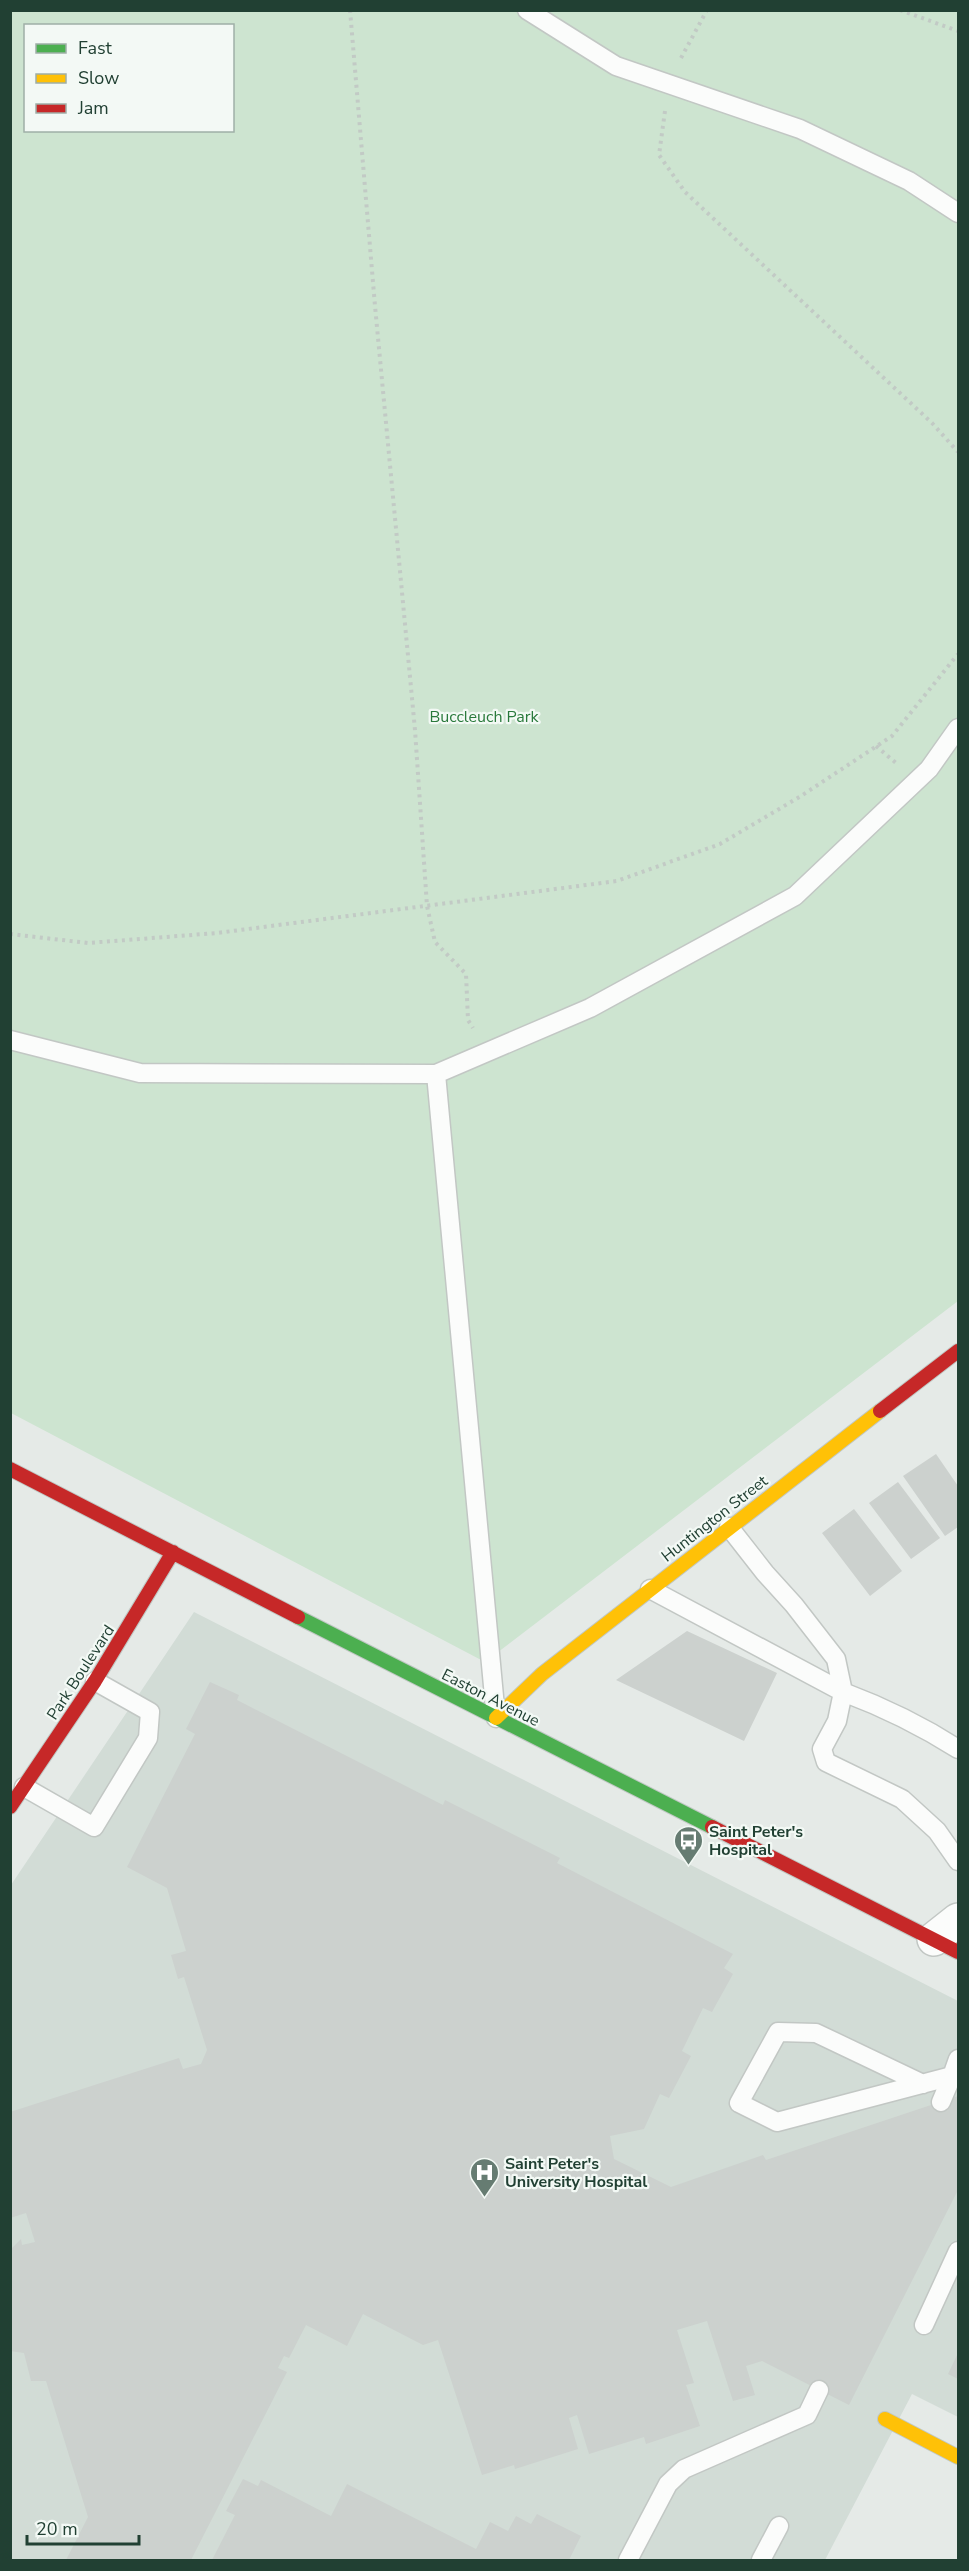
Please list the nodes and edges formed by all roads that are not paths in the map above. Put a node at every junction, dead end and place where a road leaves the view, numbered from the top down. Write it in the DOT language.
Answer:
graph roads {
  1 [pos="526,10"];
  2 [pos="958,213"];
  3 [pos="958,728"];
  4 [pos="10,1040"];
  5 [pos="436,1074"];
  6 [pos="958,1351"];
  7 [pos="10,1469"];
  8 [pos="729,1527"];
  9 [pos="173,1552"];
  10 [pos="650,1589"];
  11 [pos="95,1681"];
  12 [pos="843,1692"];
  13 [pos="496,1718"];
  14 [pos="958,1749"];
  15 [pos="24,1787"];
  16 [pos="10,1807"];
  17 [pos="958,1861"];
  18 [pos="950,1937"];
  19 [pos="955,2067"];
  20 [pos="923,2084"];
  21 [pos="941,2102"];
  22 [pos="958,2251"];
  23 [pos="924,2325"];
  24 [pos="819,2390"];
  25 [pos="885,2419"];
  26 [pos="958,2457"];
  27 [pos="779,2526"];
  28 [pos="628,2560"];
  29 [pos="761,2560"];
  1 -- 2 [label="lane"];
  3 -- 5 [label="lane"];
  4 -- 5 [label="lane"];
  5 -- 13 [label="lane"];
  6 -- 8 [label="street, Huntington Street"];
  7 -- 9 [label="street, Easton Avenue"];
  8 -- 10 [label="street, Huntington Street"];
  8 -- 12 [label="lane"];
  9 -- 11 [label="street, Park Boulevard"];
  9 -- 13 [label="street, Easton Avenue"];
  10 -- 12 [label="lane"];
  10 -- 13 [label="street, Huntington Street"];
  11 -- 15 [label="street, Park Boulevard"];
  11 -- 15 [label="lane"];
  12 -- 14 [label="lane"];
  12 -- 17 [label="lane"];
  13 -- 18 [label="street, Easton Avenue"];
  15 -- 16 [label="street, Park Boulevard"];
  19 -- 20 [label="lane"];
  19 -- 21 [label="lane"];
  20 -- 20 [label="lane"];
  22 -- 23 [label="lane"];
  24 -- 28 [label="lane"];
  25 -- 26 [label="street"];
  27 -- 29 [label="lane"];
}
